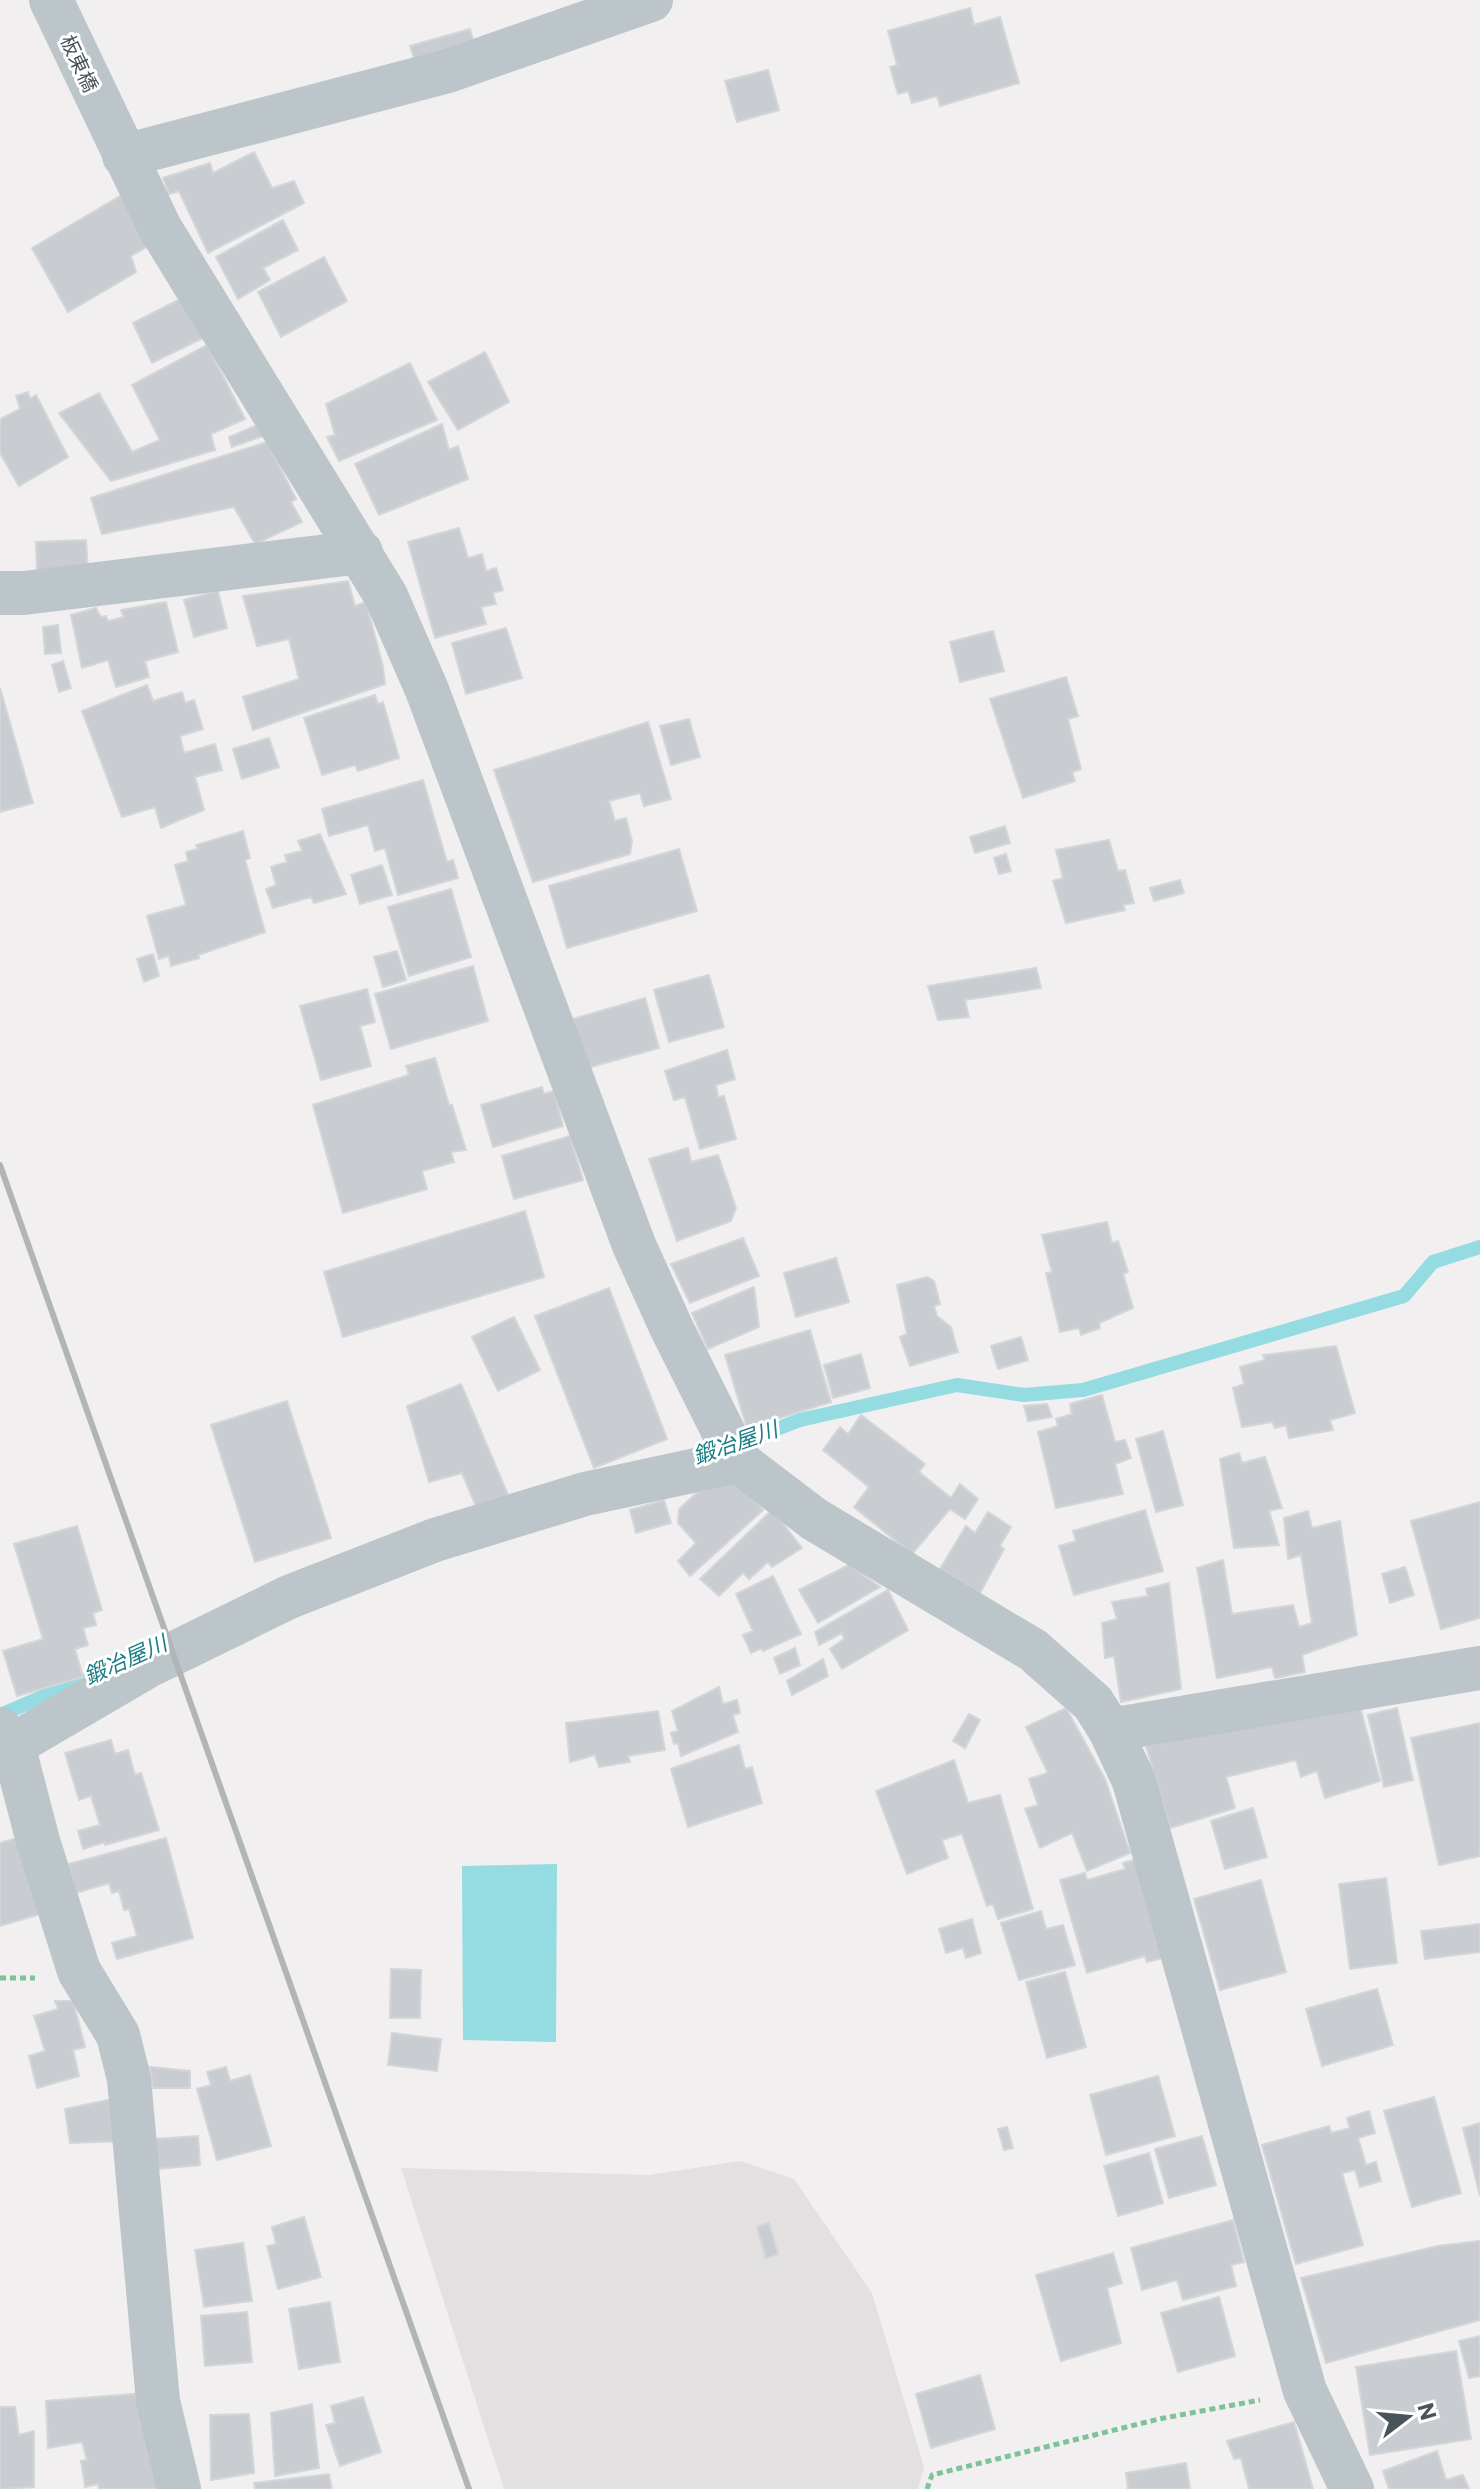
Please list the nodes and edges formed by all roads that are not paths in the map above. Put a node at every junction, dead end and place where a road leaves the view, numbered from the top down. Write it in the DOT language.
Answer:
graph roads {
  1 [pos="51,0"];
  2 [pos="651,0"];
  3 [pos="117,140"];
  4 [pos="361,552"];
  5 [pos="0,593"];
  6 [pos="738,1461"];
  7 [pos="1480,1668"];
  8 [pos="1110,1730"];
  9 [pos="6,1737"];
  10 [pos="179,2489"];
  11 [pos="1352,2489"];
  1 -- 3 [label="street, 板東橋"];
  2 -- 3 [label="street"];
  3 -- 4 [label="street, 板東橋"];
  4 -- 5 [label="street"];
  4 -- 6 [label="street, 板東橋"];
  6 -- 8 [label="street"];
  6 -- 9 [label="street"];
  7 -- 8 [label="street"];
  8 -- 11 [label="street"];
  9 -- 10 [label="street"];
}
